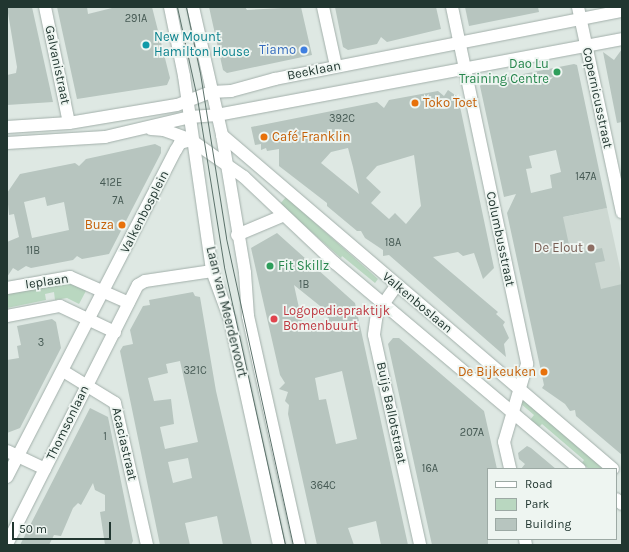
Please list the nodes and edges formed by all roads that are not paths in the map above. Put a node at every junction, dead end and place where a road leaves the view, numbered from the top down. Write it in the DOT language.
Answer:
graph roads {
  1 [pos="44,7"];
  2 [pos="170,7"];
  3 [pos="193,7"];
  4 [pos="323,7"];
  5 [pos="452,7"];
  6 [pos="578,7"];
  7 [pos="622,11"];
  8 [pos="580,19"];
  9 [pos="622,39"];
  10 [pos="459,43"];
  11 [pos="586,46"];
  12 [pos="336,66"];
  13 [pos="464,70"];
  14 [pos="211,92"];
  15 [pos="187,102"];
  16 [pos="217,115"];
  17 [pos="190,117"];
  18 [pos="69,123"];
  19 [pos="7,127"];
  20 [pos="146,129"];
  21 [pos="222,135"];
  22 [pos="191,140"];
  23 [pos="7,143"];
  24 [pos="226,164"];
  25 [pos="622,212"];
  26 [pos="282,216"];
  27 [pos="237,235"];
  28 [pos="212,271"];
  29 [pos="396,286"];
  30 [pos="7,288"];
  31 [pos="102,291"];
  32 [pos="383,302"];
  33 [pos="129,303"];
  34 [pos="7,316"];
  35 [pos="89,318"];
  36 [pos="115,332"];
  37 [pos="63,371"];
  38 [pos="87,385"];
  39 [pos="520,390"];
  40 [pos="512,413"];
  41 [pos="12,453"];
  42 [pos="510,468"];
  43 [pos="579,468"];
  44 [pos="612,468"];
  45 [pos="45,469"];
  46 [pos="7,477"];
  47 [pos="7,544"];
  48 [pos="147,545"];
  49 [pos="279,545"];
  50 [pos="299,545"];
  51 [pos="420,545"];
  1 -- 18 [label="street, Galvanistraat"];
  2 -- 15 [label="street, Laan van Meerdervoort"];
  3 -- 14 [label="street, Laan van Meerdervoort"];
  4 -- 12 [label="street"];
  5 -- 10 [label="street, Columbusstraat"];
  6 -- 8 [label="street, Copernicusstraat"];
  7 -- 8 [label="street, Beeklaan"];
  8 -- 10 [label="street, Beeklaan"];
  8 -- 11 [label="street, Copernicusstraat"];
  9 -- 11 [label="street, Beeklaan"];
  10 -- 12 [label="street, Beeklaan"];
  10 -- 13 [label="street, Columbusstraat"];
  11 -- 13 [label="street, Beeklaan"];
  11 -- 25 [label="street, Copernicusstraat"];
  12 -- 14 [label="street, Beeklaan"];
  13 -- 16 [label="street, Beeklaan"];
  13 -- 39 [label="street, Columbusstraat"];
  14 -- 15 [label="street, Beeklaan"];
  14 -- 16 [label="street, Laan van Meerdervoort"];
  15 -- 17 [label="street, Laan van Meerdervoort"];
  15 -- 18 [label="street, Beeklaan"];
  16 -- 17 [label="street, Beeklaan"];
  16 -- 21 [label="street, Laan van Meerdervoort"];
  17 -- 20 [label="street, Beeklaan"];
  17 -- 22 [label="street, Laan van Meerdervoort"];
  18 -- 19 [label="street, Beeklaan"];
  20 -- 22 [label="street"];
  20 -- 23 [label="street, Beeklaan"];
  21 -- 24 [label="street, Laan van Meerdervoort"];
  21 -- 29 [label="street, Valkenboslaan"];
  22 -- 24 [label="street"];
  22 -- 28 [label="street, Laan van Meerdervoort"];
  22 -- 31 [label="street, Valkenbosplein"];
  24 -- 26 [label="street, Valkenboslaan"];
  24 -- 27 [label="street, Laan van Meerdervoort"];
  26 -- 27 [label="street"];
  26 -- 32 [label="street, Valkenboslaan"];
  27 -- 50 [label="street, Laan van Meerdervoort"];
  28 -- 33 [label="street"];
  28 -- 49 [label="street, Laan van Meerdervoort"];
  29 -- 32 [label="street, Buijs Ballotstraat"];
  29 -- 39 [label="street, Valkenboslaan"];
  30 -- 31 [label="street, Ieplaan"];
  31 -- 33 [label="street, Ieplaan"];
  31 -- 35 [label="street"];
  32 -- 40 [label="street, Valkenboslaan"];
  32 -- 51 [label="street, Buijs Ballotstraat"];
  33 -- 36 [label="street, Thomsonlaan"];
  34 -- 35 [label="street, Ieplaan"];
  35 -- 36 [label="street, Ieplaan"];
  35 -- 37 [label="street"];
  36 -- 38 [label="street, Thomsonlaan"];
  37 -- 38 [label="street, Acaciastraat"];
  37 -- 41 [label="street"];
  38 -- 45 [label="street, Thomsonlaan"];
  38 -- 48 [label="street, Acaciastraat"];
  39 -- 40 [label="street, Columbusstraat"];
  39 -- 44 [label="street, Valkenboslaan"];
  40 -- 42 [label="street, Columbusstraat"];
  40 -- 43 [label="street, Valkenboslaan"];
  41 -- 45 [label="street"];
  41 -- 46 [label="street"];
  45 -- 47 [label="street, Thomsonlaan"];
}
